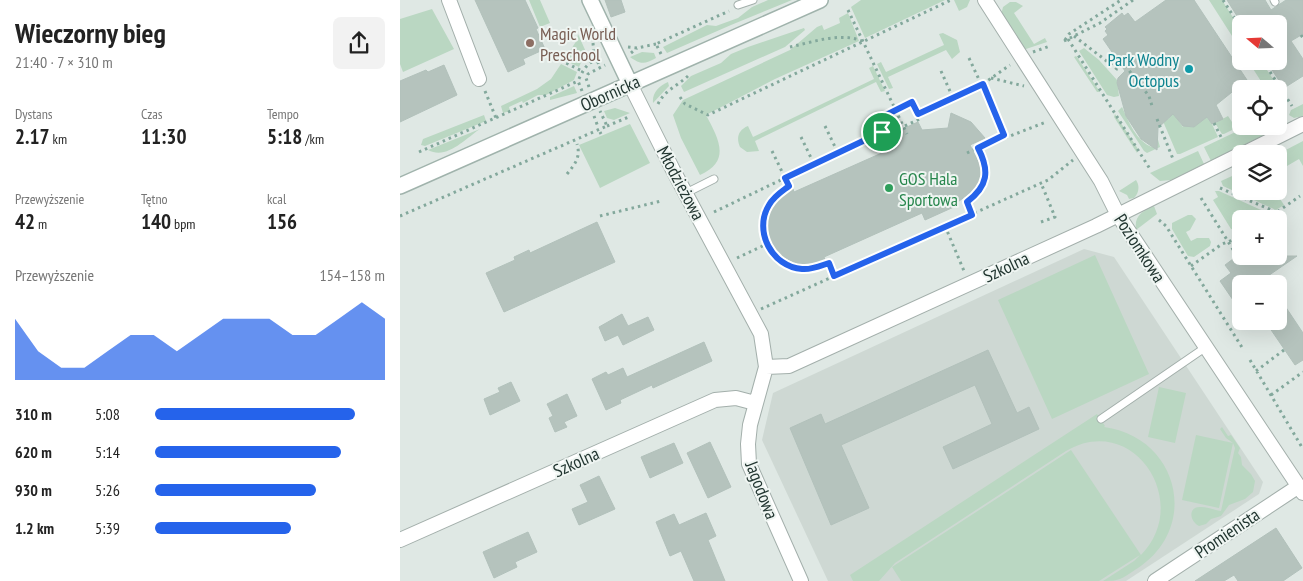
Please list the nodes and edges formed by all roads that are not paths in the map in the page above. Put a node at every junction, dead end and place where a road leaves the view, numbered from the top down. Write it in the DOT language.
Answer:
graph roads {
  1 [pos="449,0"];
  2 [pos="590,0"];
  3 [pos="753,0"];
  4 [pos="820,0"];
  5 [pos="991,2"];
  6 [pos="738,5"];
  7 [pos="480,79"];
  8 [pos="630,84"];
  9 [pos="1303,125"];
  10 [pos="1261,145"];
  11 [pos="1232,159"];
  12 [pos="714,179"];
  13 [pos="400,186"];
  14 [pos="686,193"];
  15 [pos="1118,215"];
  16 [pos="1206,348"];
  17 [pos="766,366"];
  18 [pos="755,403"];
  19 [pos="1101,419"];
  20 [pos="1301,489"];
  21 [pos="400,540"];
  22 [pos="800,581"];
  23 [pos="1155,581"];
  1 -- 7 [label="street"];
  2 -- 8 [label="main road, Młodzieżowa"];
  3 -- 6 [label="lane"];
  4 -- 8 [label="main road, Obornicka"];
  5 -- 15 [label="street, Poziomkowa"];
  8 -- 13 [label="main road, Obornicka"];
  8 -- 14 [label="street, Młodzieżowa"];
  9 -- 10 [label="street, Szkolna"];
  11 -- 15 [label="street, Szkolna"];
  12 -- 14 [label="lane"];
  14 -- 17 [label="street, Młodzieżowa"];
  15 -- 16 [label="street, Poziomkowa"];
  15 -- 17 [label="street, Szkolna"];
  16 -- 19 [label="lane"];
  16 -- 20 [label="street, Poziomkowa"];
  17 -- 18 [label="street, Jagodowa"];
  18 -- 21 [label="street, Szkolna"];
  18 -- 22 [label="street, Jagodowa"];
  20 -- 23 [label="street, Promienista"];
}
